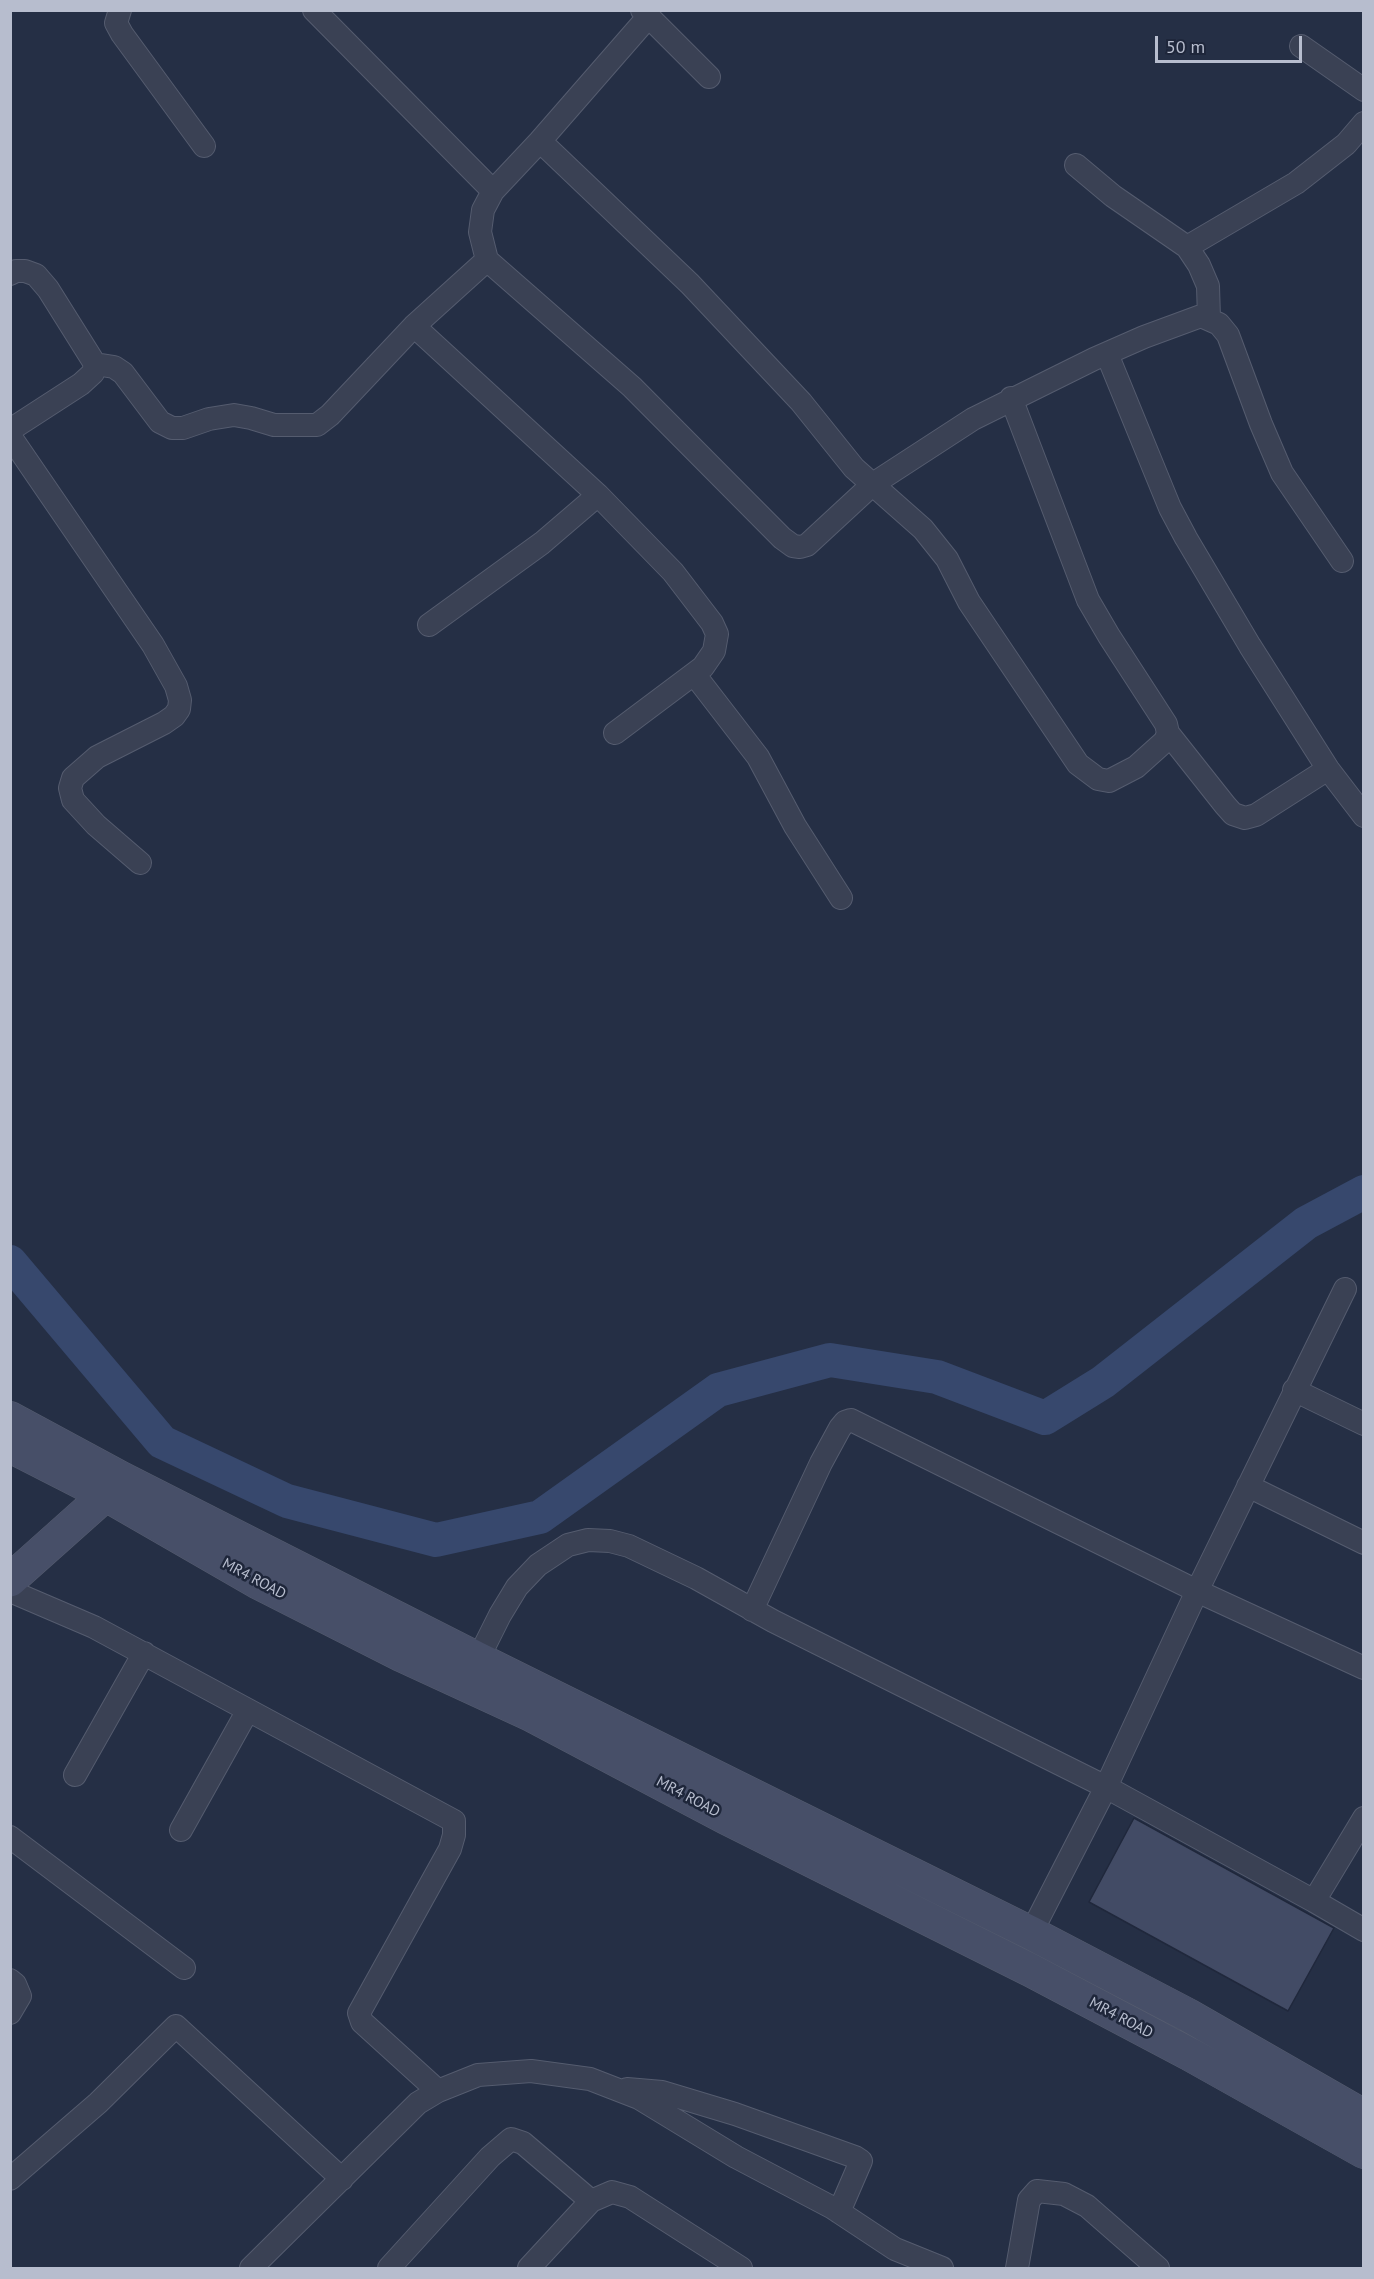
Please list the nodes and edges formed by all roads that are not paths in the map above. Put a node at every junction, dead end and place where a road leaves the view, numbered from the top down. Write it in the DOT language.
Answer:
graph roads {
  1 [pos="120,10"];
  2 [pos="646,13"];
  3 [pos="324,14"];
  4 [pos="1300,46"];
  5 [pos="709,77"];
  6 [pos="1363,87"];
  7 [pos="1364,123"];
  8 [pos="540,141"];
  9 [pos="204,146"];
  10 [pos="1076,165"];
  11 [pos="493,191"];
  12 [pos="1187,247"];
  13 [pos="487,260"];
  14 [pos="10,274"];
  15 [pos="1209,318"];
  16 [pos="414,326"];
  17 [pos="1107,354"];
  18 [pos="95,364"];
  19 [pos="1011,398"];
  20 [pos="10,430"];
  21 [pos="10,436"];
  22 [pos="873,484"];
  23 [pos="598,495"];
  24 [pos="1342,561"];
  25 [pos="429,625"];
  26 [pos="694,674"];
  27 [pos="615,733"];
  28 [pos="1167,733"];
  29 [pos="1328,769"];
  30 [pos="1364,816"];
  31 [pos="140,863"];
  32 [pos="841,898"];
  33 [pos="1345,1289"];
  34 [pos="1294,1390"];
  35 [pos="10,1418"];
  36 [pos="1364,1424"];
  37 [pos="10,1446"];
  38 [pos="1248,1486"];
  39 [pos="114,1487"];
  40 [pos="1364,1543"];
  41 [pos="10,1580"];
  42 [pos="10,1591"];
  43 [pos="1197,1591"];
  44 [pos="752,1610"];
  45 [pos="144,1653"];
  46 [pos="478,1659"];
  47 [pos="1364,1668"];
  48 [pos="248,1710"];
  49 [pos="75,1774"];
  50 [pos="1106,1787"];
  51 [pos="1364,1818"];
  52 [pos="181,1830"];
  53 [pos="10,1837"];
  54 [pos="1314,1900"];
  55 [pos="1364,1930"];
  56 [pos="1032,1933"];
  57 [pos="184,1968"];
  58 [pos="10,1980"];
  59 [pos="10,2013"];
  60 [pos="614,2088"];
  61 [pos="438,2091"];
  62 [pos="1364,2116"];
  63 [pos="1364,2152"];
  64 [pos="10,2179"];
  65 [pos="342,2179"];
  66 [pos="591,2201"];
  67 [pos="839,2212"];
  68 [pos="250,2268"];
  69 [pos="389,2268"];
  70 [pos="529,2268"];
  71 [pos="741,2268"];
  72 [pos="942,2268"];
  73 [pos="1017,2268"];
  74 [pos="1158,2268"];
  1 -- 9 [label="street"];
  2 -- 5 [label="street"];
  2 -- 8 [label="street"];
  3 -- 11 [label="street"];
  4 -- 6 [label="street"];
  7 -- 12 [label="street"];
  8 -- 11 [label="street"];
  8 -- 22 [label="street"];
  10 -- 12 [label="street"];
  11 -- 13 [label="street"];
  12 -- 15 [label="street"];
  13 -- 16 [label="street"];
  13 -- 22 [label="street"];
  14 -- 18 [label="street"];
  15 -- 17 [label="street"];
  15 -- 24 [label="street"];
  16 -- 18 [label="street"];
  16 -- 23 [label="street"];
  17 -- 19 [label="street"];
  17 -- 29 [label="street"];
  18 -- 20 [label="street"];
  19 -- 22 [label="street"];
  19 -- 28 [label="street"];
  21 -- 31 [label="street"];
  22 -- 28 [label="street"];
  23 -- 25 [label="street"];
  23 -- 26 [label="street"];
  26 -- 27 [label="street"];
  26 -- 32 [label="street"];
  28 -- 29 [label="street"];
  29 -- 30 [label="street"];
  33 -- 34 [label="street"];
  34 -- 36 [label="street"];
  34 -- 38 [label="street"];
  35 -- 39 [label="street, MR4 ROAD"];
  37 -- 39 [label="street, MR4 ROAD"];
  38 -- 40 [label="street"];
  38 -- 43 [label="street"];
  39 -- 41 [label="street"];
  39 -- 46 [label="street, MR4 ROAD"];
  39 -- 63 [label="street, MR4 ROAD"];
  42 -- 45 [label="street"];
  43 -- 44 [label="street"];
  43 -- 47 [label="street"];
  43 -- 50 [label="street"];
  44 -- 46 [label="street"];
  44 -- 50 [label="street"];
  45 -- 48 [label="street"];
  45 -- 49 [label="street"];
  46 -- 56 [label="street, MR4 ROAD"];
  48 -- 52 [label="street"];
  48 -- 61 [label="street"];
  50 -- 54 [label="street"];
  50 -- 56 [label="street"];
  51 -- 54 [label="street"];
  53 -- 57 [label="street"];
  54 -- 55 [label="street"];
  56 -- 62 [label="street, MR4 ROAD"];
  58 -- 59 [label="street"];
  60 -- 61 [label="street"];
  60 -- 67 [label="street"];
  60 -- 67 [label="street"];
  61 -- 65 [label="street"];
  64 -- 65 [label="street"];
  65 -- 68 [label="street"];
  66 -- 69 [label="street"];
  66 -- 70 [label="street"];
  66 -- 71 [label="street"];
  67 -- 72 [label="street"];
  73 -- 74 [label="street"];
}
